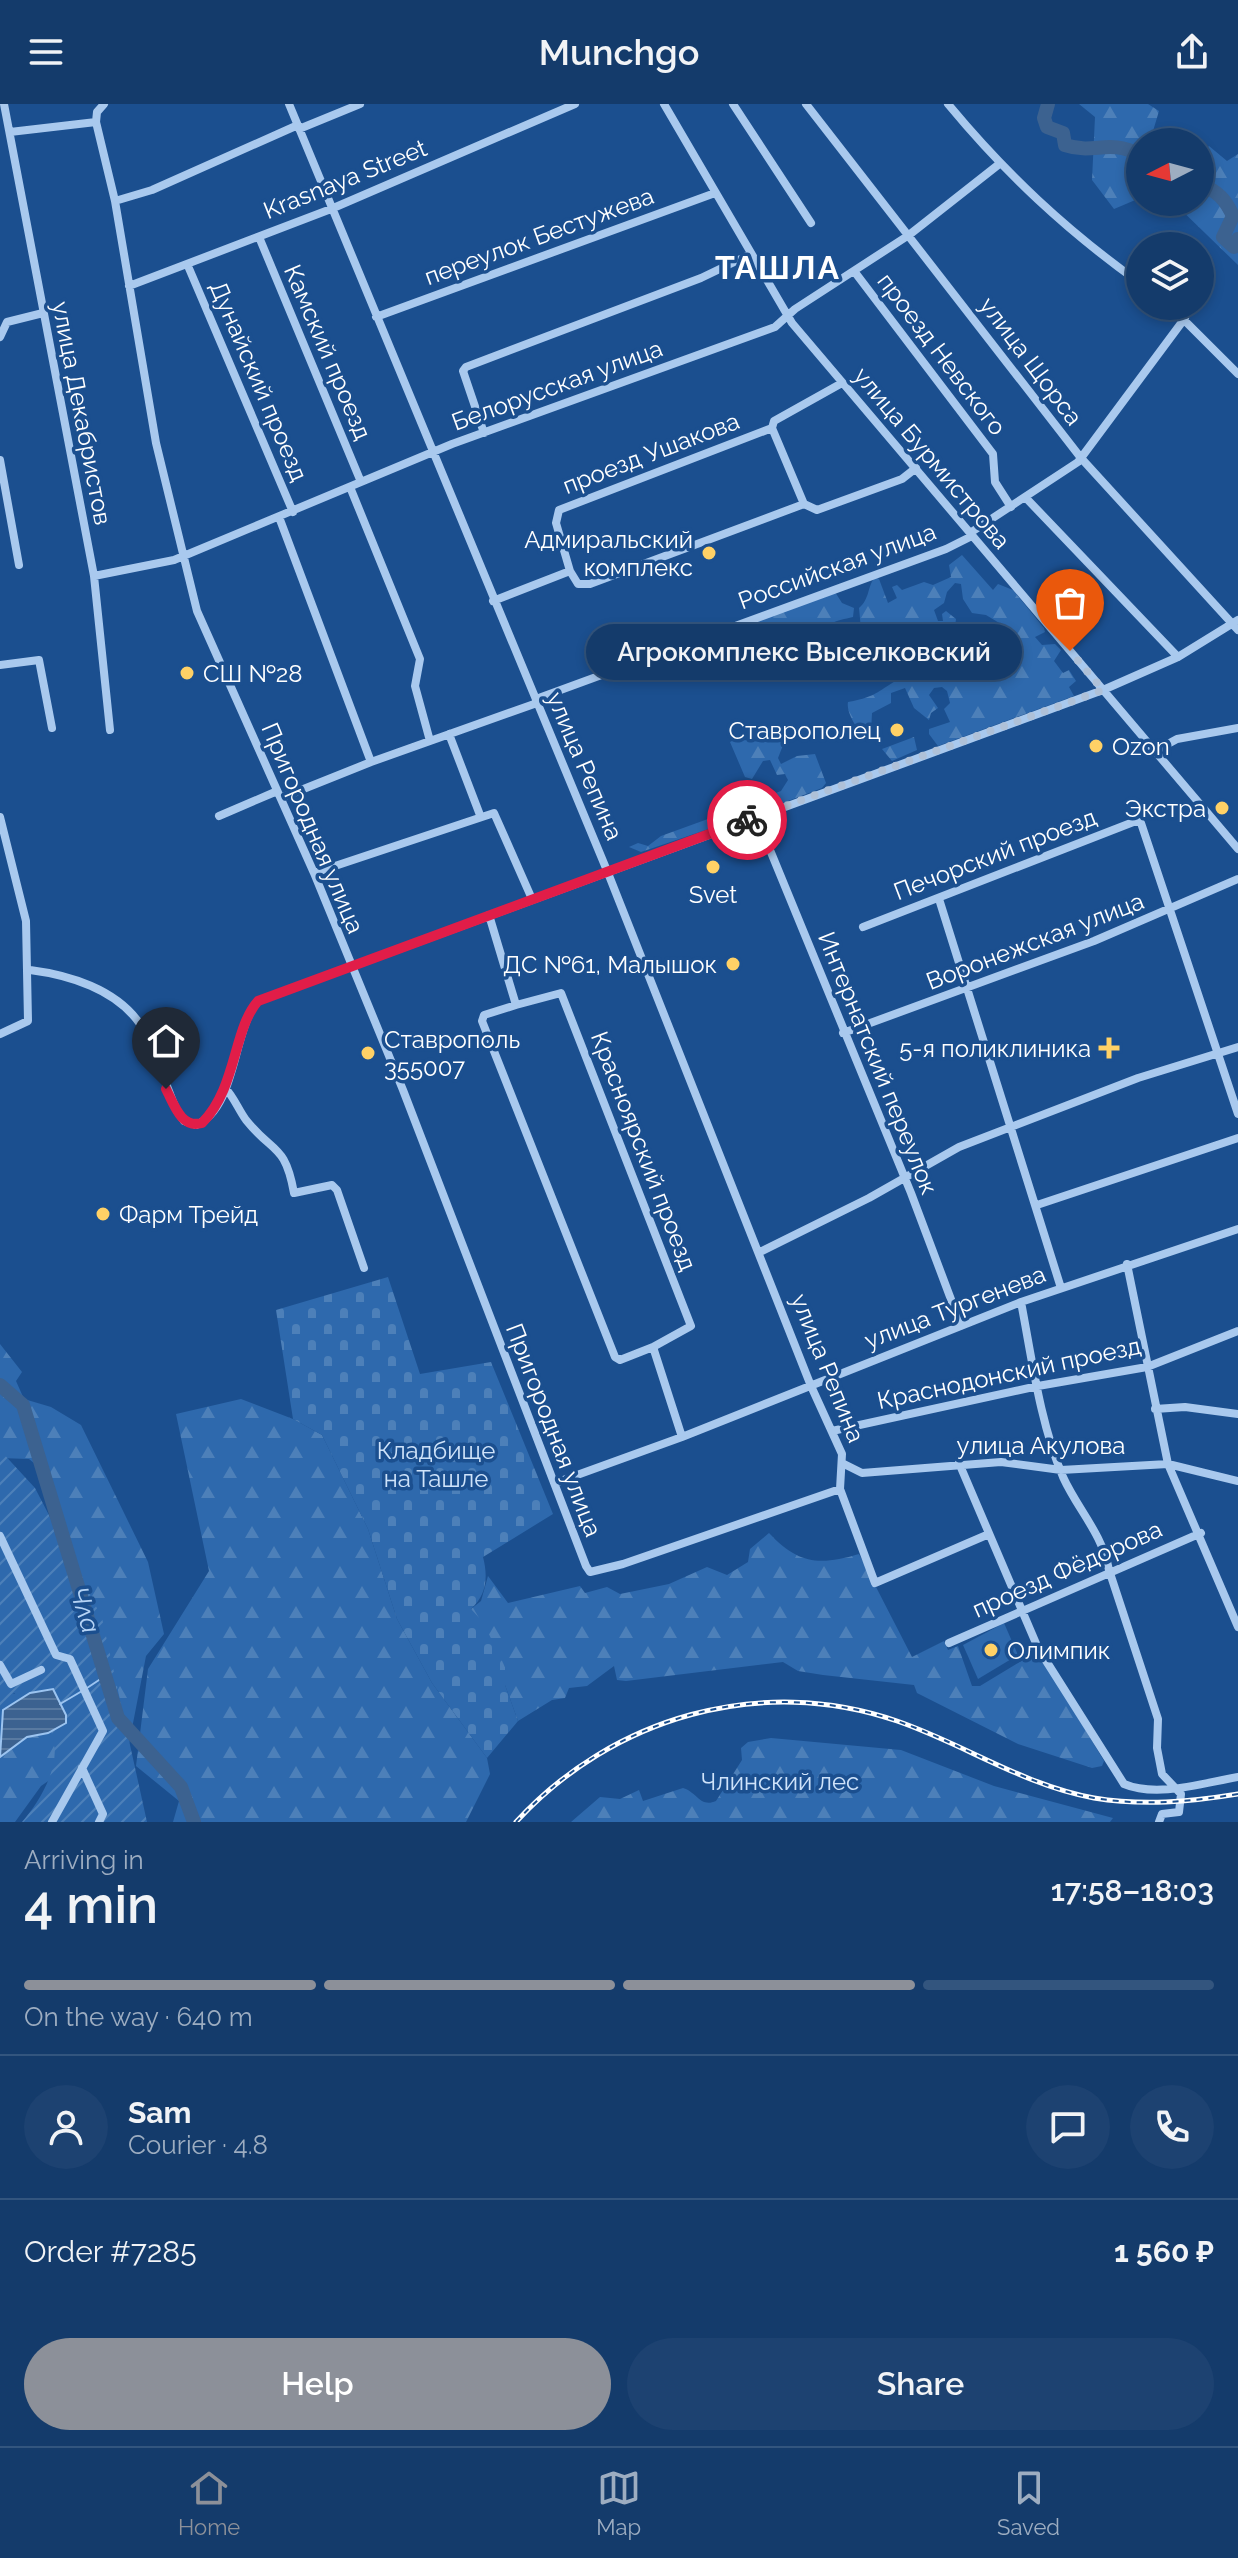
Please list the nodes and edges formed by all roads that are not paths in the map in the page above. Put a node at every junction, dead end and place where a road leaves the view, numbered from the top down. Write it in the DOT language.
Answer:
graph roads {
  1 [pos="4,104"];
  2 [pos="104,104"];
  3 [pos="289,104"];
  4 [pos="360,104"];
  5 [pos="575,104"];
  6 [pos="664,104"];
  7 [pos="733,104"];
  8 [pos="806,104"];
  9 [pos="948,104"];
  10 [pos="96,122"];
  11 [pos="298,127"];
  12 [pos="10,132"];
  13 [pos="998,165"];
  14 [pos="715,193"];
  15 [pos="115,201"];
  16 [pos="331,209"];
  17 [pos="811,223"];
  18 [pos="909,235"];
  19 [pos="259,237"];
  20 [pos="751,254"];
  21 [pos="188,266"];
  22 [pos="854,271"];
  23 [pos="1126,273"];
  24 [pos="129,286"];
  25 [pos="43,313"];
  26 [pos="786,315"];
  27 [pos="376,317"];
  28 [pos="1184,320"];
  29 [pos="1187,320"];
  30 [pos="0,337"];
  31 [pos="1238,374"];
  32 [pos="842,383"];
  33 [pos="772,428"];
  34 [pos="484,433"];
  35 [pos="432,452"];
  36 [pos="1081,458"];
  37 [pos="0,460"];
  38 [pos="916,468"];
  39 [pos="361,482"];
  40 [pos="350,487"];
  41 [pos="1026,498"];
  42 [pos="804,504"];
  43 [pos="1011,507"];
  44 [pos="293,512"];
  45 [pos="279,517"];
  46 [pos="971,534"];
  47 [pos="181,557"];
  48 [pos="19,565"];
  49 [pos="570,571"];
  50 [pos="94,576"];
  51 [pos="493,601"];
  52 [pos="1236,625"];
  53 [pos="1178,657"];
  54 [pos="0,665"];
  55 [pos="1103,690"];
  56 [pos="536,701"];
  57 [pos="52,728"];
  58 [pos="110,730"];
  59 [pos="1237,731"];
  60 [pos="449,734"];
  61 [pos="430,741"];
  62 [pos="1155,751"];
  63 [pos="371,762"];
  64 [pos="278,795"];
  65 [pos="480,815"];
  66 [pos="219,816"];
  67 [pos="756,816"];
  68 [pos="0,817"];
  69 [pos="1238,849"];
  70 [pos="314,873"];
  71 [pos="608,873"];
  72 [pos="1238,879"];
  73 [pos="532,899"];
  74 [pos="939,899"];
  75 [pos="1171,910"];
  76 [pos="489,915"];
  77 [pos="863,927"];
  78 [pos="350,966"];
  79 [pos="30,970"];
  80 [pos="966,989"];
  81 [pos="516,1005"];
  82 [pos="843,1033"];
  83 [pos="0,1034"];
  84 [pos="1238,1047"];
  85 [pos="1216,1054"];
  86 [pos="225,1088"];
  87 [pos="1238,1114"];
  88 [pos="1011,1125"];
  89 [pos="1238,1138"];
  90 [pos="904,1176"];
  91 [pos="1037,1205"];
  92 [pos="1238,1229"];
  93 [pos="760,1252"];
  94 [pos="1127,1264"];
  95 [pos="364,1268"];
  96 [pos="1061,1288"];
  97 [pos="1021,1302"];
  98 [pos="961,1326"];
  99 [pos="1238,1331"];
  100 [pos="653,1347"];
  101 [pos="1147,1367"];
  102 [pos="811,1386"];
  103 [pos="1038,1386"];
  104 [pos="1155,1409"];
  105 [pos="1238,1414"];
  106 [pos="832,1431"];
  107 [pos="682,1437"];
  108 [pos="959,1463"];
  109 [pos="844,1464"];
  110 [pos="1168,1464"];
  111 [pos="1061,1470"];
  112 [pos="1238,1481"];
  113 [pos="555,1483"];
  114 [pos="840,1489"];
  115 [pos="1201,1533"];
  116 [pos="989,1534"];
  117 [pos="0,1536"];
  118 [pos="1109,1570"];
  119 [pos="1227,1600"];
  120 [pos="1238,1601"];
  121 [pos="1020,1610"];
  122 [pos="1238,1627"];
  123 [pos="949,1643"];
  124 [pos="0,1665"];
  125 [pos="41,1670"];
  126 [pos="82,1768"];
  127 [pos="1238,1777"];
  128 [pos="1174,1788"];
  129 [pos="52,1822"];
  130 [pos="99,1822"];
  131 [pos="1159,1822"];
  1 -- 12 [label="street, улица Декабристов"];
  2 -- 10 [label="street"];
  3 -- 11 [label="street, улица Репина"];
  4 -- 11 [label="street"];
  5 -- 16 [label="street, Krasnaya Street"];
  6 -- 14 [label="street, улица Бурмистрова"];
  7 -- 17 [label="street"];
  8 -- 18 [label="street, улица Щорса"];
  9 -- 13 [label="street"];
  10 -- 12 [label="street"];
  10 -- 15 [label="street, Пригородная улица"];
  11 -- 15 [label="street"];
  11 -- 16 [label="street, улица Репина"];
  12 -- 25 [label="street, улица Декабристов"];
  13 -- 18 [label="street, Белорусская улица"];
  13 -- 23 [label="street"];
  14 -- 20 [label="street, улица Бурмистрова"];
  14 -- 27 [label="street, переулок Бестужева"];
  15 -- 24 [label="street, Пригородная улица"];
  16 -- 19 [label="street, Krasnaya Street"];
  16 -- 27 [label="street, улица Репина"];
  18 -- 22 [label="street, Белорусская улица"];
  18 -- 36 [label="street, улица Щорса"];
  19 -- 21 [label="street, Krasnaya Street"];
  19 -- 39 [label="street, Камский проезд"];
  20 -- 26 [label="street, улица Бурмистрова"];
  20 -- 34 [label="street"];
  21 -- 24 [label="street, Krasnaya Street"];
  21 -- 44 [label="street, Дунайский проезд"];
  22 -- 26 [label="street, Белорусская улица"];
  22 -- 43 [label="street, проезд Невского"];
  24 -- 47 [label="street, Пригородная улица"];
  25 -- 30 [label="street"];
  25 -- 50 [label="street, улица Декабристов"];
  26 -- 32 [label="street, улица Бурмистрова"];
  26 -- 34 [label="street, Белорусская улица"];
  27 -- 35 [label="street, улица Репина"];
  28 -- 36 [label="street, Российская улица"];
  29 -- 31 [label="street"];
  32 -- 33 [label="street, проезд Ушакова"];
  32 -- 38 [label="street, улица Бурмистрова"];
  33 -- 42 [label="street, проезд Ушакова"];
  33 -- 49 [label="street, проезд Ушакова"];
  34 -- 35 [label="street, Белорусская улица"];
  35 -- 39 [label="street, Белорусская улица"];
  35 -- 51 [label="street, улица Репина"];
  36 -- 41 [label="street, Российская улица"];
  36 -- 52 [label="street, улица Щорса"];
  37 -- 48 [label="street"];
  38 -- 42 [label="street"];
  38 -- 46 [label="street, улица Бурмистрова"];
  39 -- 40 [label="street, Белорусская улица"];
  40 -- 44 [label="street, Белорусская улица"];
  40 -- 61 [label="street"];
  41 -- 43 [label="street, Российская улица"];
  41 -- 53 [label="street"];
  42 -- 49 [label="street"];
  43 -- 46 [label="street, Российская улица"];
  44 -- 45 [label="street, Белорусская улица"];
  45 -- 47 [label="street, Белорусская улица"];
  45 -- 63 [label="street, Дунайский проезд"];
  46 -- 55 [label="street, улица Бурмистрова"];
  46 -- 56 [label="street, Российская улица"];
  47 -- 50 [label="street, Белорусская улица"];
  47 -- 64 [label="street, Пригородная улица"];
  49 -- 51 [label="street"];
  50 -- 58 [label="street, улица Декабристов"];
  51 -- 56 [label="street, улица Репина"];
  52 -- 53 [label="street"];
  53 -- 55 [label="street"];
  54 -- 57 [label="street"];
  55 -- 62 [label="street, улица Бурмистрова"];
  55 -- 67 [label="street"];
  56 -- 60 [label="street, Российская улица"];
  56 -- 71 [label="street, улица Репина"];
  59 -- 62 [label="street"];
  60 -- 61 [label="street, Российская улица"];
  60 -- 65 [label="street"];
  61 -- 63 [label="street, Российская улица"];
  62 -- 69 [label="street, улица Бурмистрова"];
  63 -- 64 [label="street, Российская улица"];
  64 -- 66 [label="street, Российская улица"];
  64 -- 70 [label="street, Пригородная улица"];
  65 -- 70 [label="street"];
  65 -- 73 [label="street"];
  67 -- 71 [label="street"];
  67 -- 82 [label="street, Интернатский переулок"];
  68 -- 79 [label="street"];
  70 -- 78 [label="street, Пригородная улица"];
  71 -- 73 [label="street"];
  71 -- 93 [label="street, улица Репина"];
  72 -- 75 [label="street, Воронежская улица"];
  73 -- 76 [label="street"];
  74 -- 75 [label="street, Печорский проезд"];
  74 -- 77 [label="street, Печорский проезд"];
  74 -- 80 [label="street"];
  75 -- 80 [label="street, Воронежская улица"];
  75 -- 85 [label="street"];
  76 -- 78 [label="street"];
  76 -- 81 [label="street"];
  78 -- 86 [label="street"];
  78 -- 113 [label="street, Пригородная улица"];
  79 -- 83 [label="street"];
  79 -- 86 [label="street"];
  80 -- 82 [label="street, Воронежская улица"];
  80 -- 88 [label="street"];
  81 -- 100 [label="street, Красноярский проезд"];
  81 -- 100 [label="street, Красноярский проезд"];
  82 -- 90 [label="street, Интернатский переулок"];
  84 -- 85 [label="street"];
  85 -- 87 [label="street"];
  85 -- 88 [label="street"];
  86 -- 95 [label="street"];
  88 -- 90 [label="street"];
  88 -- 91 [label="street"];
  89 -- 91 [label="street"];
  90 -- 93 [label="street"];
  90 -- 98 [label="street, Интернатский переулок"];
  91 -- 96 [label="street"];
  92 -- 94 [label="street, улица Тургенева"];
  93 -- 102 [label="street, улица Репина"];
  94 -- 96 [label="street, улица Тургенева"];
  94 -- 101 [label="street"];
  96 -- 97 [label="street, улица Тургенева"];
  97 -- 98 [label="street, улица Тургенева"];
  97 -- 103 [label="street"];
  98 -- 102 [label="street, улица Тургенева"];
  99 -- 101 [label="street, Краснодонский проезд"];
  100 -- 107 [label="street"];
  101 -- 103 [label="street, Краснодонский проезд"];
  101 -- 104 [label="street"];
  102 -- 106 [label="street, улица Репина"];
  102 -- 107 [label="street, улица Тургенева"];
  103 -- 106 [label="street, Краснодонский проезд"];
  103 -- 111 [label="street"];
  104 -- 105 [label="street"];
  104 -- 110 [label="street"];
  106 -- 109 [label="street, улица Репина"];
  107 -- 113 [label="street, улица Тургенева"];
  108 -- 109 [label="street, улица Акулова"];
  108 -- 111 [label="street, улица Акулова"];
  108 -- 116 [label="street"];
  109 -- 114 [label="street, улица Репина"];
  110 -- 111 [label="street, улица Акулова"];
  110 -- 112 [label="street, улица Акулова"];
  110 -- 115 [label="street"];
  111 -- 118 [label="street"];
  113 -- 114 [label="street, Пригородная улица"];
  114 -- 116 [label="street, улица Репина"];
  115 -- 118 [label="street, проезд Фёдорова"];
  115 -- 119 [label="street"];
  116 -- 121 [label="street"];
  117 -- 126 [label="street"];
  118 -- 121 [label="street, проезд Фёдорова"];
  118 -- 128 [label="street"];
  119 -- 120 [label="street"];
  119 -- 122 [label="street"];
  121 -- 123 [label="street, проезд Фёдорова"];
  121 -- 128 [label="street"];
  124 -- 125 [label="street"];
  126 -- 129 [label="street"];
  126 -- 130 [label="street"];
  127 -- 128 [label="street"];
  128 -- 131 [label="street"];
}
